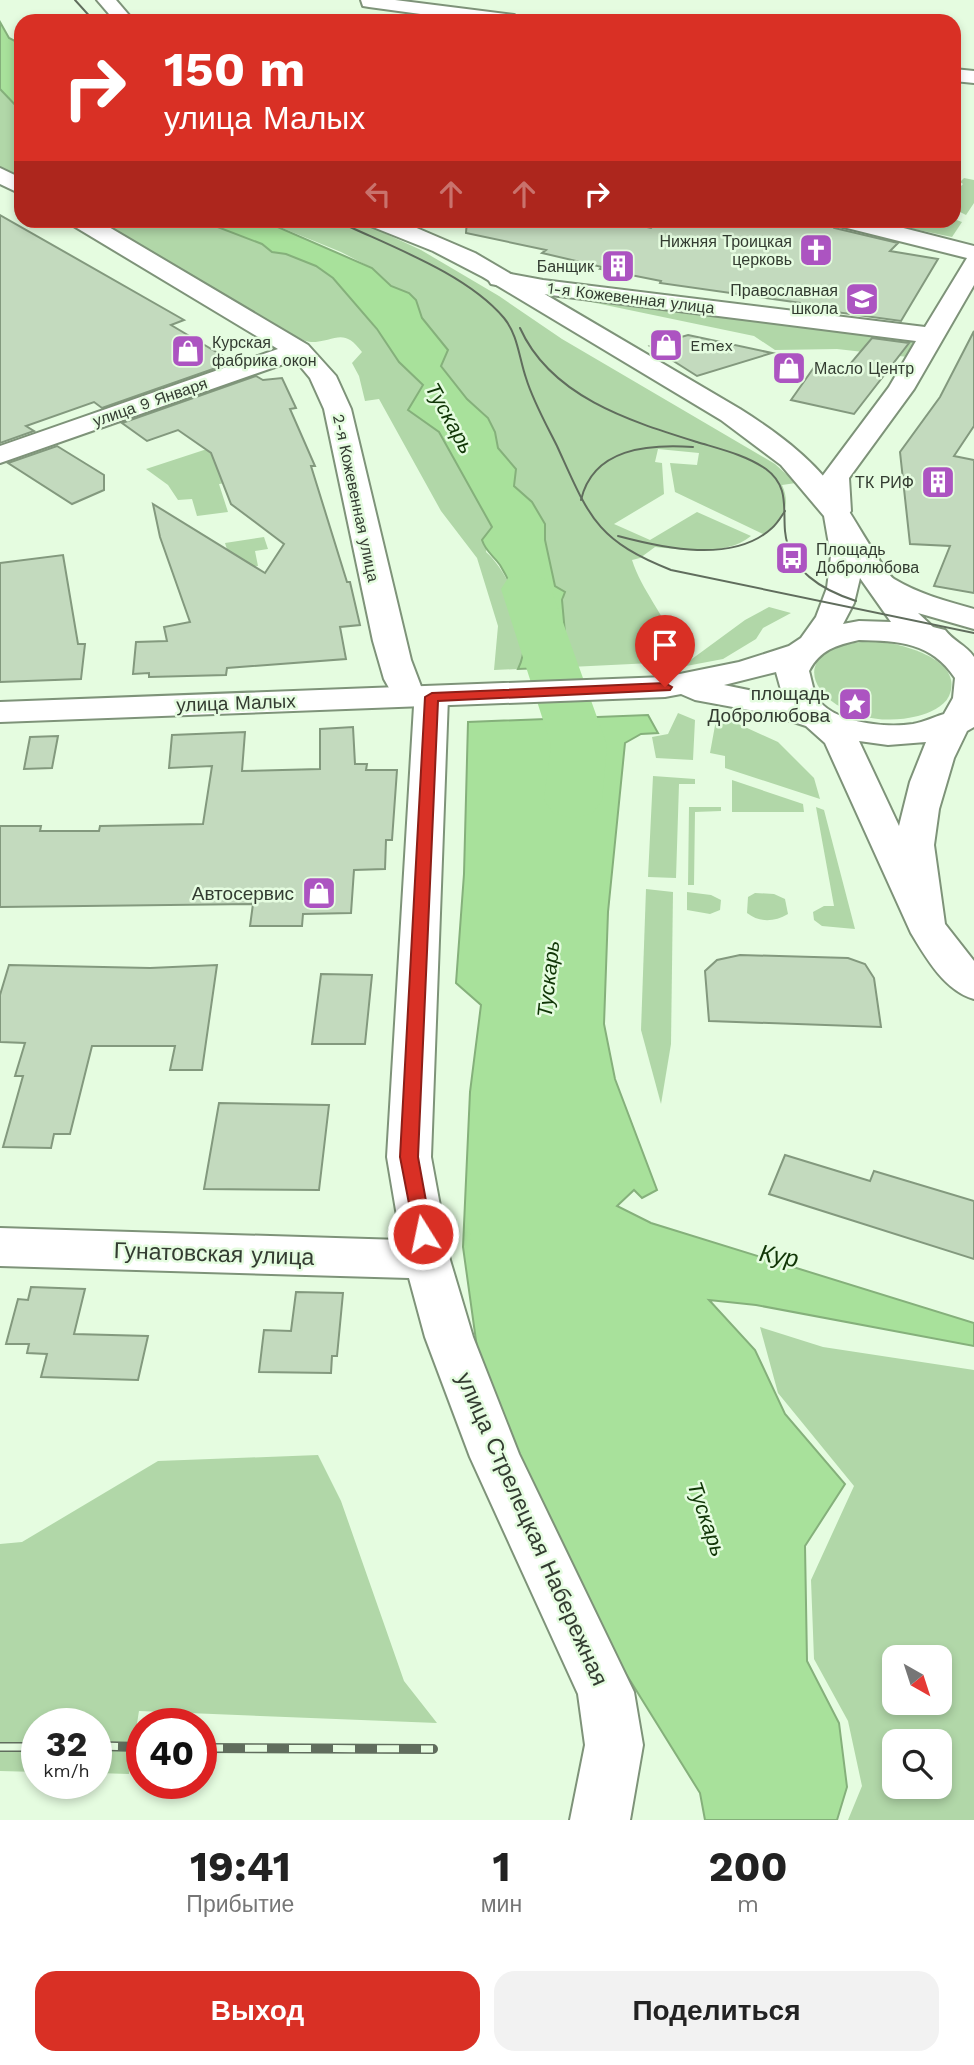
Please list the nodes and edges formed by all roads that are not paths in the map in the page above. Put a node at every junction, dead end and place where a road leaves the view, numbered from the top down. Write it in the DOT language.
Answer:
graph roads {
  1 [pos="106,0"];
  2 [pos="370,1"];
  3 [pos="119,14"];
  4 [pos="352,14"];
  5 [pos="464,14"];
  6 [pos="94,228"];
  7 [pos="396,228"];
  8 [pos="875,228"];
  9 [pos="974,253"];
  10 [pos="974,264"];
  11 [pos="500,279"];
  12 [pos="930,335"];
  13 [pos="299,349"];
  14 [pos="0,455"];
  15 [pos="836,511"];
  16 [pos="879,580"];
  17 [pos="974,619"];
  18 [pos="923,636"];
  19 [pos="974,639"];
  20 [pos="805,649"];
  21 [pos="665,687"];
  22 [pos="438,696"];
  23 [pos="0,712"];
  24 [pos="967,718"];
  25 [pos="823,720"];
  26 [pos="926,925"];
  27 [pos="974,985"];
  28 [pos="0,1247"];
  29 [pos="428,1260"];
  30 [pos="600,1820"];
  1 -- 3 [label="street"];
  2 -- 4 [label="street"];
  2 -- 5 [label="street"];
  6 -- 13 [label="street, 2-я Кожевенная улица"];
  7 -- 11 [label="street, 1-я Кожевенная улица"];
  8 -- 9 [label="street"];
  10 -- 12 [label="street"];
  11 -- 12 [label="street, 1-я Кожевенная улица"];
  11 -- 15 [label="street, 1-я Кожевенная улица"];
  12 -- 15 [label="street"];
  13 -- 14 [label="street, улица 9 Января"];
  13 -- 22 [label="street, 2-я Кожевенная улица"];
  15 -- 16 [label="street, 1-я Кожевенная улица"];
  15 -- 20 [label="street, 1-я Кожевенная улица"];
  16 -- 17 [label="street"];
  16 -- 18 [label="street, 1-я Кожевенная улица"];
  18 -- 19 [label="street"];
  18 -- 20 [label="street"];
  18 -- 24 [label="street"];
  20 -- 21 [label="street"];
  20 -- 25 [label="street"];
  21 -- 22 [label="street, улица Малых"];
  21 -- 25 [label="street"];
  22 -- 23 [label="street, улица Малых"];
  22 -- 29 [label="street, улица Стрелецкая Набережная"];
  24 -- 25 [label="street"];
  24 -- 26 [label="street"];
  25 -- 26 [label="street"];
  26 -- 27 [label="street"];
  28 -- 29 [label="street, Гунатовская улица"];
  29 -- 30 [label="street, улица Стрелецкая Набережная"];
}
